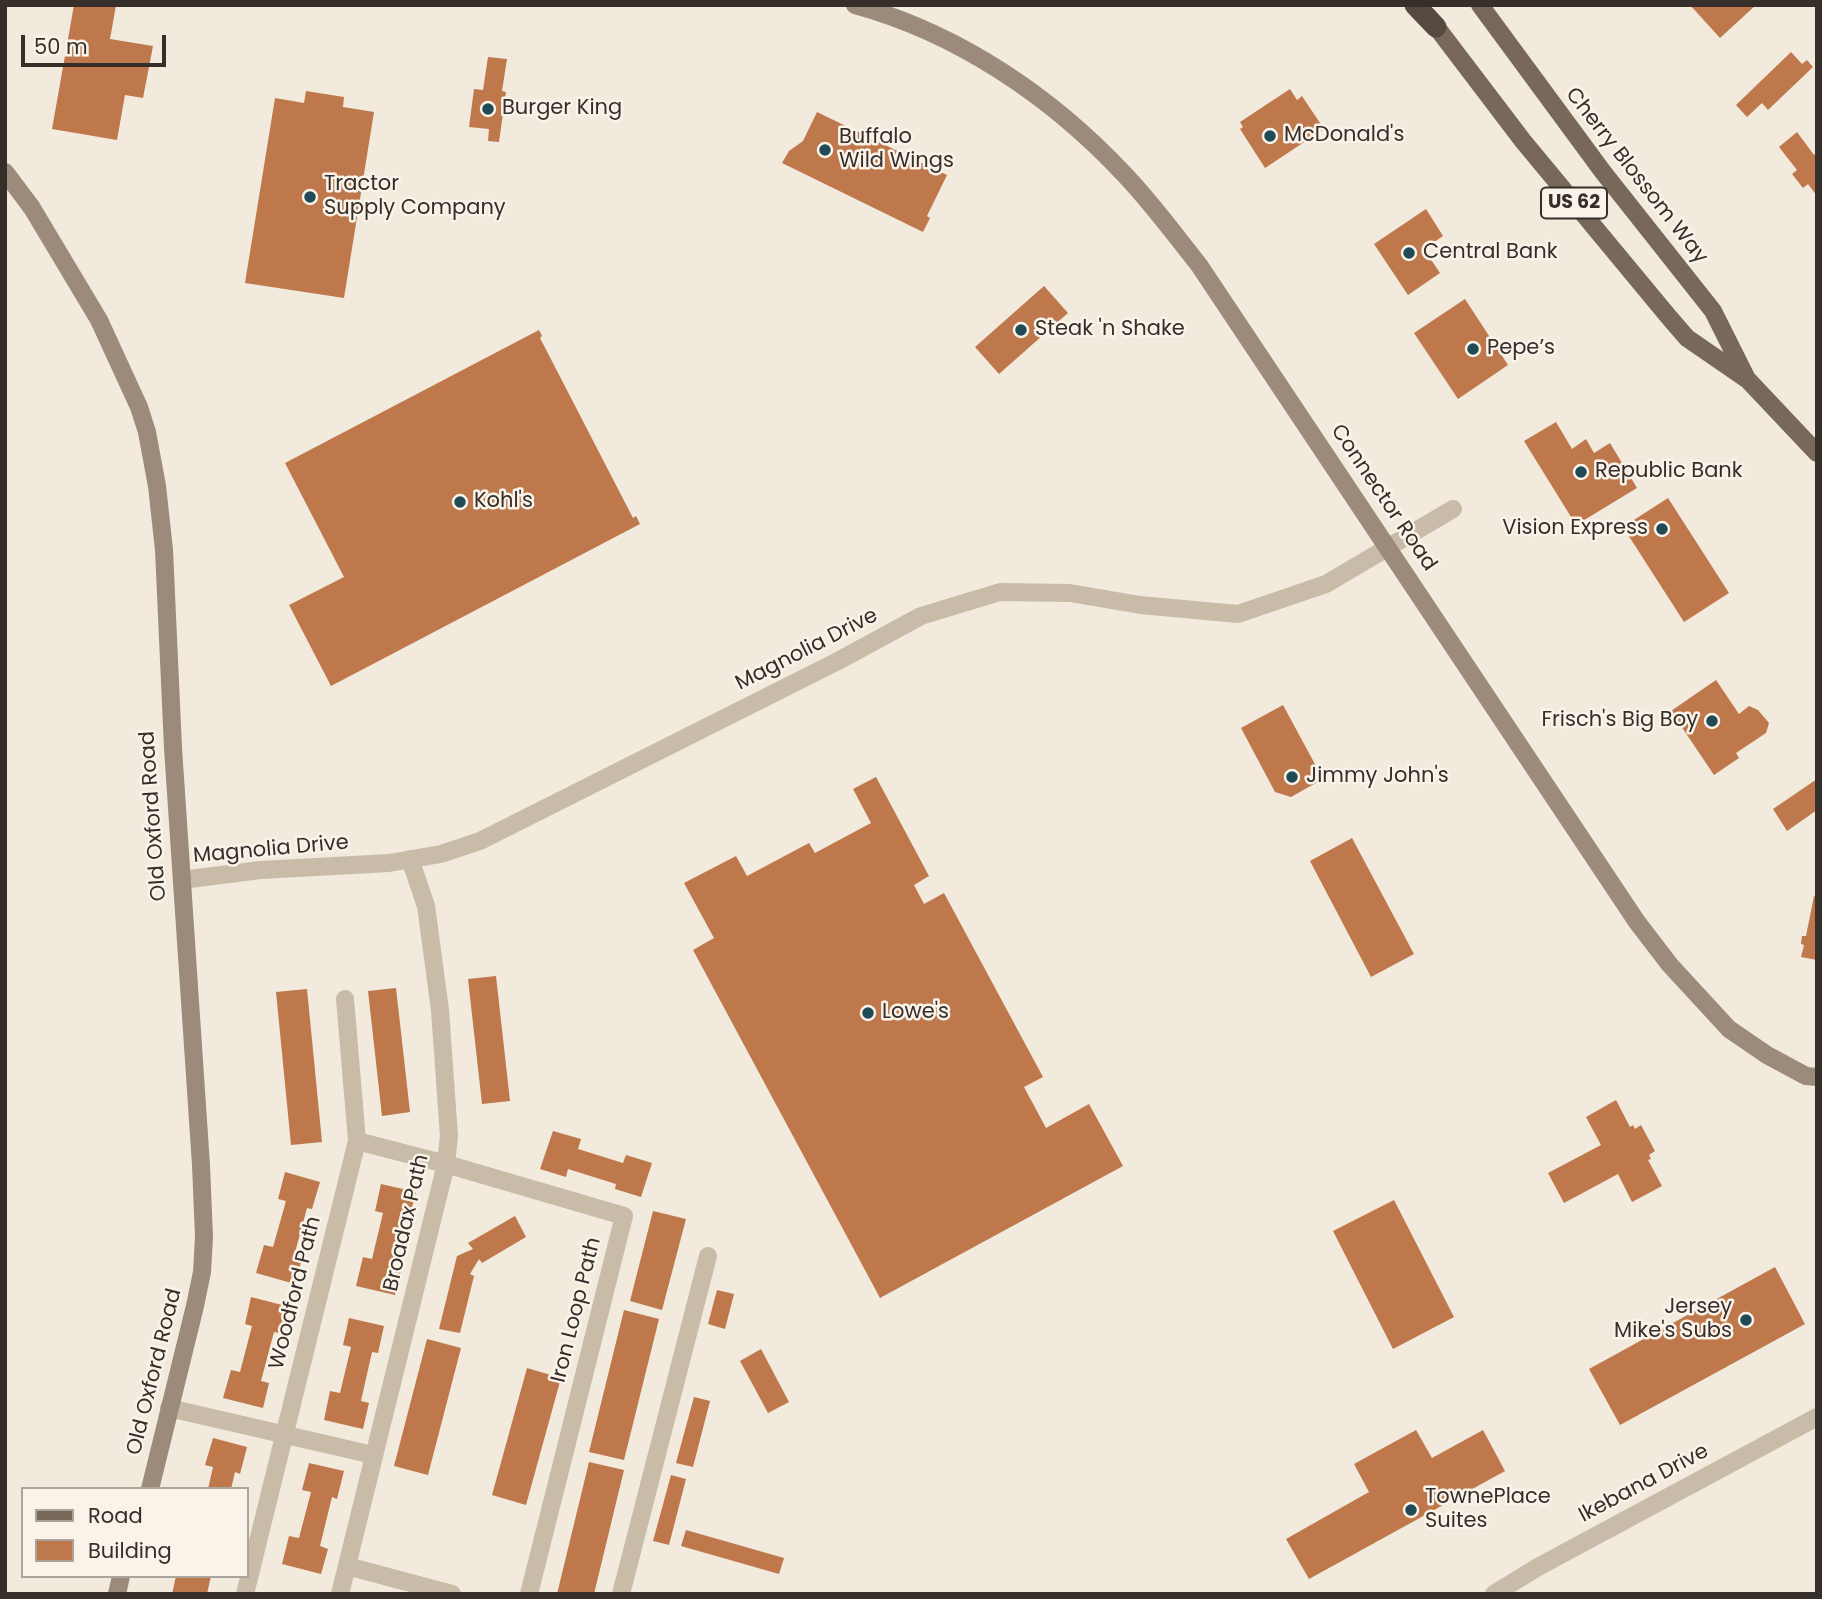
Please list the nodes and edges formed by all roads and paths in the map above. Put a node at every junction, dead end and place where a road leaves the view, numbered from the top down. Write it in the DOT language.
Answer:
graph roads {
  1 [pos="855,5"];
  2 [pos="1415,5"];
  3 [pos="1421,5"];
  4 [pos="1480,5"];
  5 [pos="1436,27"];
  6 [pos="5,172"];
  7 [pos="1748,380"];
  8 [pos="1817,453"];
  9 [pos="1452,509"];
  10 [pos="1388,547"];
  11 [pos="410,859"];
  12 [pos="182,880"];
  13 [pos="345,999"];
  14 [pos="1817,1076"];
  15 [pos="357,1141"];
  16 [pos="446,1164"];
  17 [pos="708,1256"];
  18 [pos="169,1408"];
  19 [pos="1817,1417"];
  20 [pos="284,1435"];
  21 [pos="373,1455"];
  22 [pos="150,1487"];
  23 [pos="347,1566"];
  24 [pos="245,1594"];
  25 [pos="340,1594"];
  26 [pos="452,1594"];
  27 [pos="529,1594"];
  28 [pos="621,1594"];
  29 [pos="1494,1594"];
  1 -- 10 [label="main road, Connector Road"];
  2 -- 5 [label="highway"];
  3 -- 5 [label="main road, Cherry Blossom Way / US 62"];
  4 -- 7 [label="main road, Cherry Blossom Way / US 62"];
  5 -- 7 [label="main road, Cherry Blossom Way / US 62"];
  6 -- 12 [label="main road, Old Oxford Road"];
  7 -- 8 [label="main road, Cherry Blossom Way / US 62"];
  9 -- 10 [label="street, Magnolia Drive"];
  10 -- 11 [label="street, Magnolia Drive"];
  10 -- 14 [label="main road, Connector Road"];
  11 -- 12 [label="street, Magnolia Drive"];
  11 -- 16 [label="street, Broadax Path"];
  12 -- 18 [label="main road, Old Oxford Road"];
  13 -- 15 [label="street, Woodford Path"];
  15 -- 16 [label="street"];
  15 -- 20 [label="street, Woodford Path"];
  16 -- 21 [label="street, Broadax Path"];
  16 -- 27 [label="street, Iron Loop Path"];
  17 -- 28 [label="street"];
  18 -- 20 [label="street"];
  18 -- 22 [label="main road, Old Oxford Road"];
  19 -- 29 [label="street, Ikebana Drive"];
  20 -- 21 [label="street"];
  20 -- 24 [label="street, Woodford Path"];
  21 -- 23 [label="street, Broadax Path"];
  23 -- 25 [label="street, Broadax Path"];
  23 -- 26 [label="street"];
}
